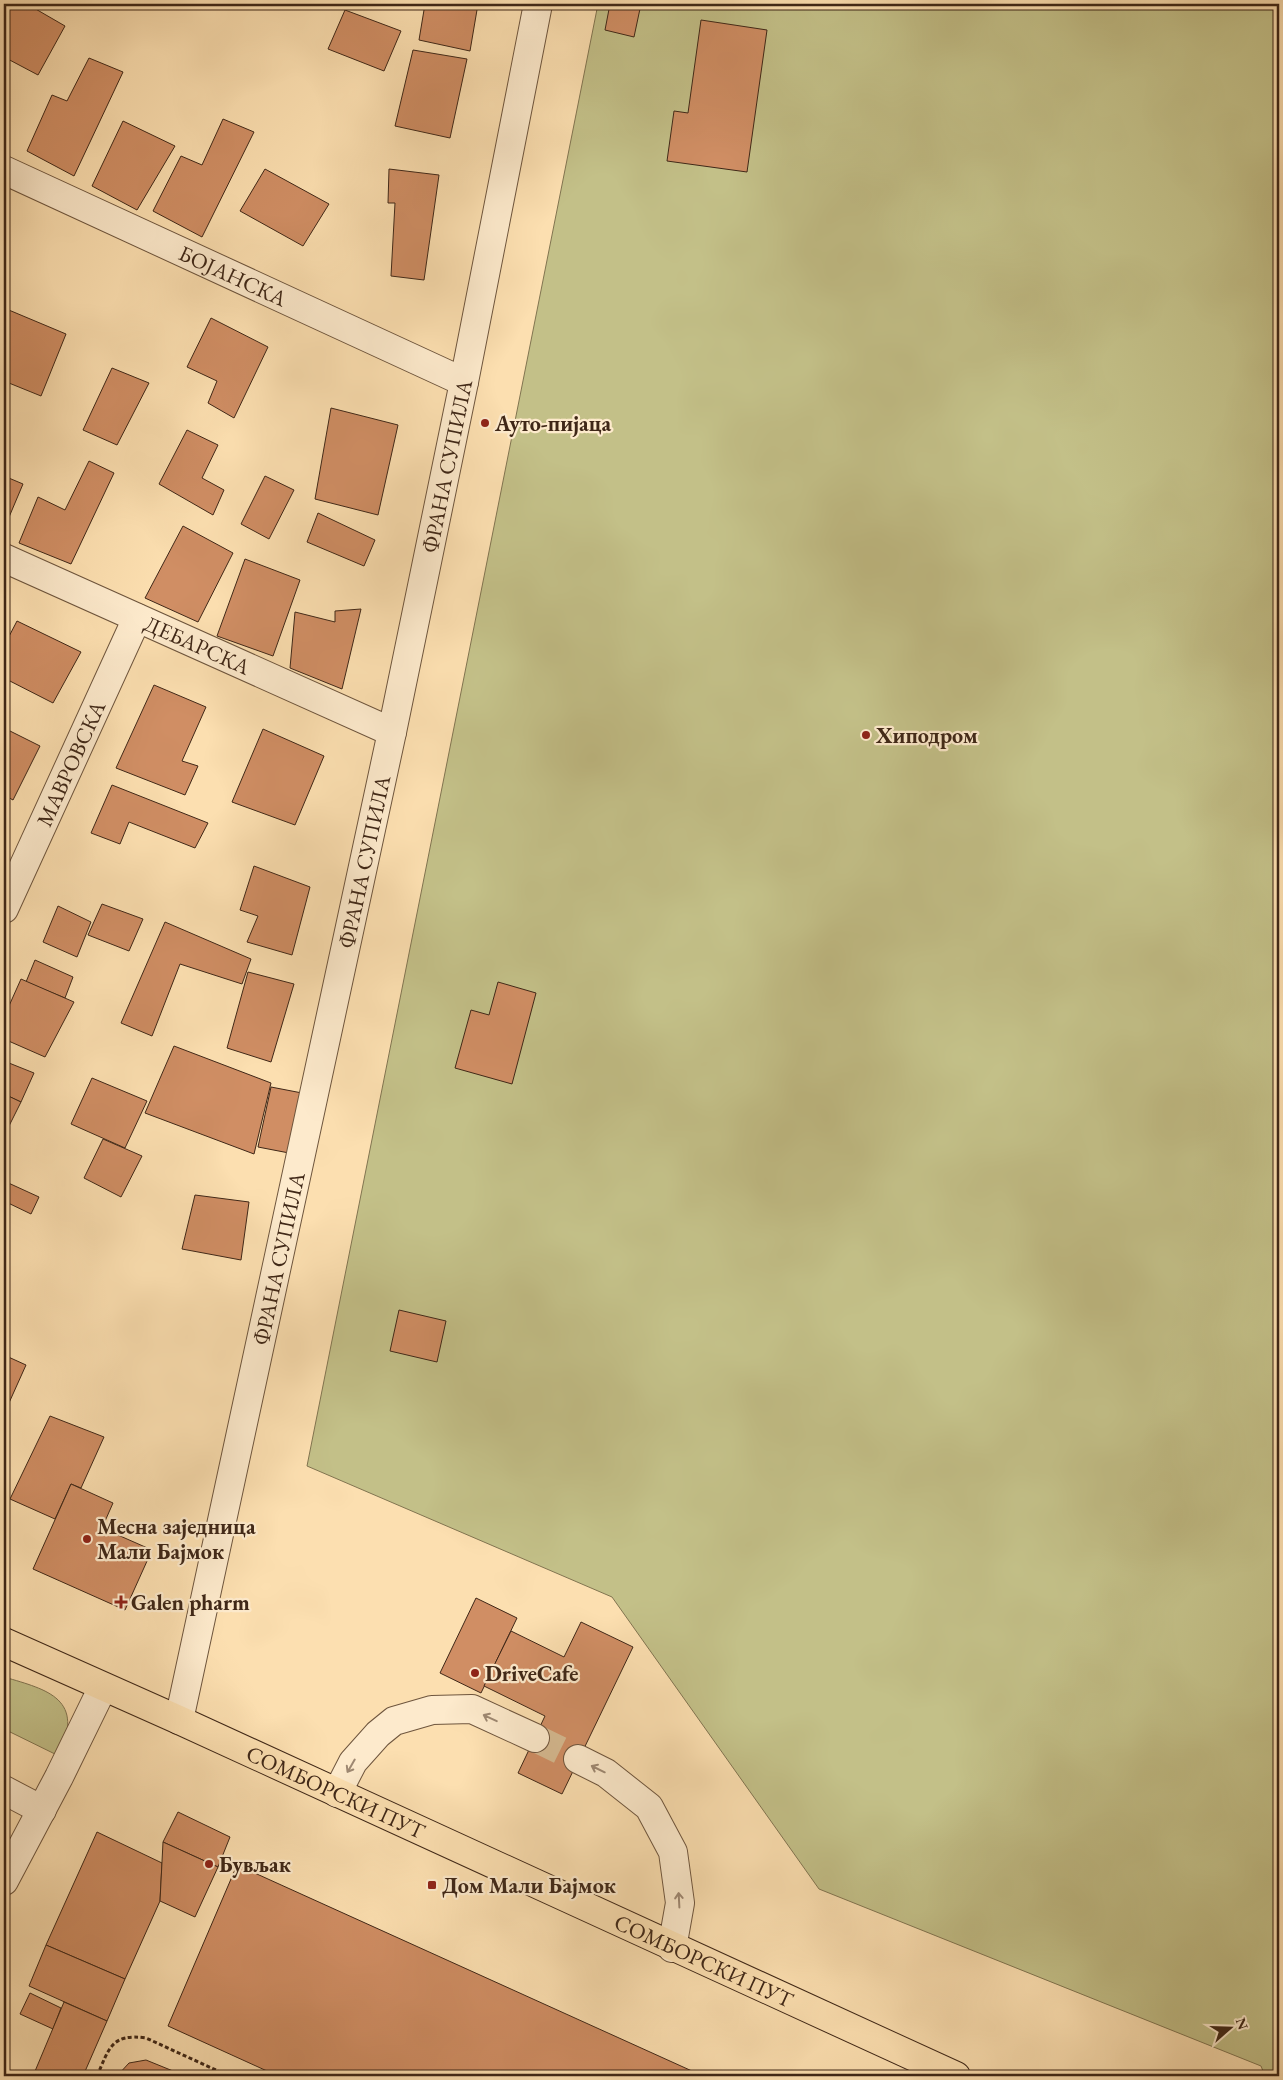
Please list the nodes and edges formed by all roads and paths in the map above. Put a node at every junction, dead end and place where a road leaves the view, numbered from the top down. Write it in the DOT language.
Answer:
graph roads {
  1 [pos="538,4"];
  2 [pos="4,170"];
  3 [pos="464,382"];
  4 [pos="4,558"];
  5 [pos="137,618"];
  6 [pos="392,732"];
  7 [pos="4,909"];
  8 [pos="4,1642"];
  9 [pos="103,1687"];
  10 [pos="179,1720"];
  11 [pos="534,1738"];
  12 [pos="578,1759"];
  13 [pos="4,1790"];
  14 [pos="338,1793"];
  15 [pos="42,1810"];
  16 [pos="4,1881"];
  17 [pos="672,1948"];
  18 [pos="97,2076"];
  19 [pos="229,2076"];
  20 [pos="956,2076"];
  1 -- 3 [label="street, ФРАНА СУПИЛА"];
  2 -- 3 [label="street, БОЈАНСКА"];
  3 -- 6 [label="street, ФРАНА СУПИЛА"];
  4 -- 5 [label="street, ДЕБАРСКА"];
  5 -- 6 [label="street, ДЕБАРСКА"];
  5 -- 7 [label="street, МАВРОВСКА"];
  6 -- 10 [label="street, ФРАНА СУПИЛА"];
  8 -- 9 [label="main road, СОМБОРСКИ ПУТ"];
  9 -- 10 [label="main road, СОМБОРСКИ ПУТ"];
  9 -- 15 [label="street"];
  10 -- 14 [label="main road, СОМБОРСКИ ПУТ"];
  11 -- 14 [label="street, one-way"];
  17 -- 12 [label="street, one-way"];
  13 -- 15 [label="street"];
  14 -- 17 [label="main road, СОМБОРСКИ ПУТ"];
  15 -- 16 [label="street"];
  17 -- 20 [label="main road, СОМБОРСКИ ПУТ"];
  18 -- 19 [label="path"];
}
